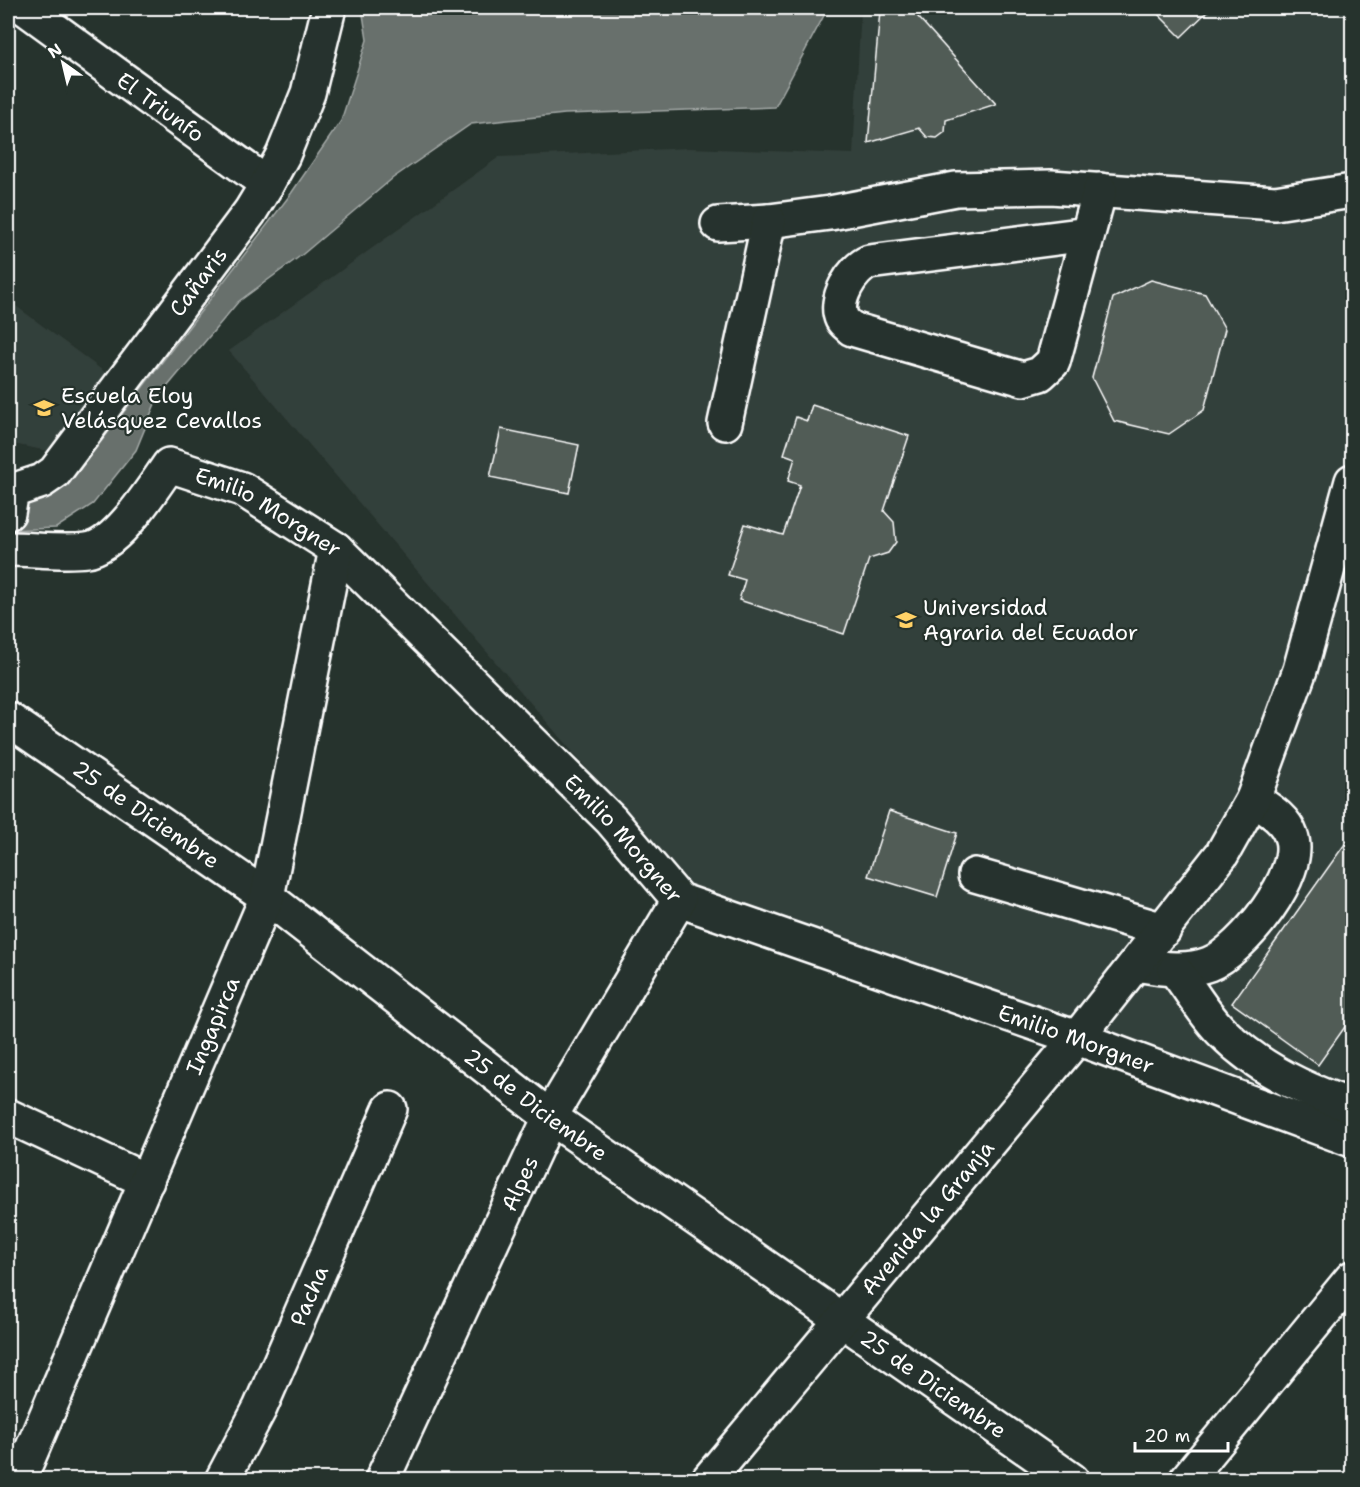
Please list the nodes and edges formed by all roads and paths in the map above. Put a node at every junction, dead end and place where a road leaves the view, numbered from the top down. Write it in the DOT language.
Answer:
graph roads {
  1 [pos="25,8"];
  2 [pos="329,8"];
  3 [pos="267,184"];
  4 [pos="1100,190"];
  5 [pos="1353,192"];
  6 [pos="769,221"];
  7 [pos="718,224"];
  8 [pos="1088,234"];
  9 [pos="725,423"];
  10 [pos="1353,481"];
  11 [pos="10,502"];
  12 [pos="8,549"];
  13 [pos="336,549"];
  14 [pos="8,719"];
  15 [pos="1253,799"];
  16 [pos="975,875"];
  17 [pos="267,897"];
  18 [pos="679,900"];
  19 [pos="1164,930"];
  20 [pos="1136,964"];
  21 [pos="1175,970"];
  22 [pos="1077,1038"];
  23 [pos="1353,1106"];
  24 [pos="390,1109"];
  25 [pos="8,1116"];
  26 [pos="550,1117"];
  27 [pos="1353,1140"];
  28 [pos="147,1181"];
  29 [pos="1353,1278"];
  30 [pos="842,1322"];
  31 [pos="8,1475"];
  32 [pos="18,1479"];
  33 [pos="222,1479"];
  34 [pos="382,1479"];
  35 [pos="708,1479"];
  36 [pos="1072,1479"];
  37 [pos="1186,1479"];
  1 -- 3 [label="street, El Triunfo"];
  2 -- 3 [label="street, Cañaris"];
  3 -- 11 [label="street, Cañaris"];
  4 -- 5 [label="street"];
  4 -- 6 [label="street"];
  4 -- 8 [label="street"];
  6 -- 7 [label="street"];
  6 -- 9 [label="street"];
  8 -- 8 [label="street"];
  10 -- 15 [label="street, Avenida la Granja"];
  12 -- 13 [label="street, Emilio Morgner"];
  13 -- 17 [label="street, Ingapirca"];
  13 -- 18 [label="street, Emilio Morgner"];
  14 -- 17 [label="street, 25 de Diciembre"];
  15 -- 19 [label="street, Avenida la Granja"];
  15 -- 21 [label="street"];
  16 -- 19 [label="street"];
  17 -- 26 [label="street, 25 de Diciembre"];
  17 -- 28 [label="street, Ingapirca"];
  18 -- 22 [label="street, Emilio Morgner"];
  18 -- 26 [label="street, Alpes"];
  19 -- 20 [label="street, Avenida la Granja"];
  20 -- 21 [label="street"];
  20 -- 22 [label="street, Avenida la Granja"];
  21 -- 23 [label="street"];
  22 -- 27 [label="street, Emilio Morgner"];
  22 -- 30 [label="street, Avenida la Granja"];
  24 -- 33 [label="street, Pacha"];
  25 -- 28 [label="street"];
  26 -- 30 [label="street, 25 de Diciembre"];
  26 -- 34 [label="street, Alpes"];
  28 -- 32 [label="street, Ingapirca"];
  29 -- 37 [label="street"];
  30 -- 35 [label="street, Avenida la Granja"];
  30 -- 36 [label="street, 25 de Diciembre"];
  31 -- 32 [label="street"];
}
